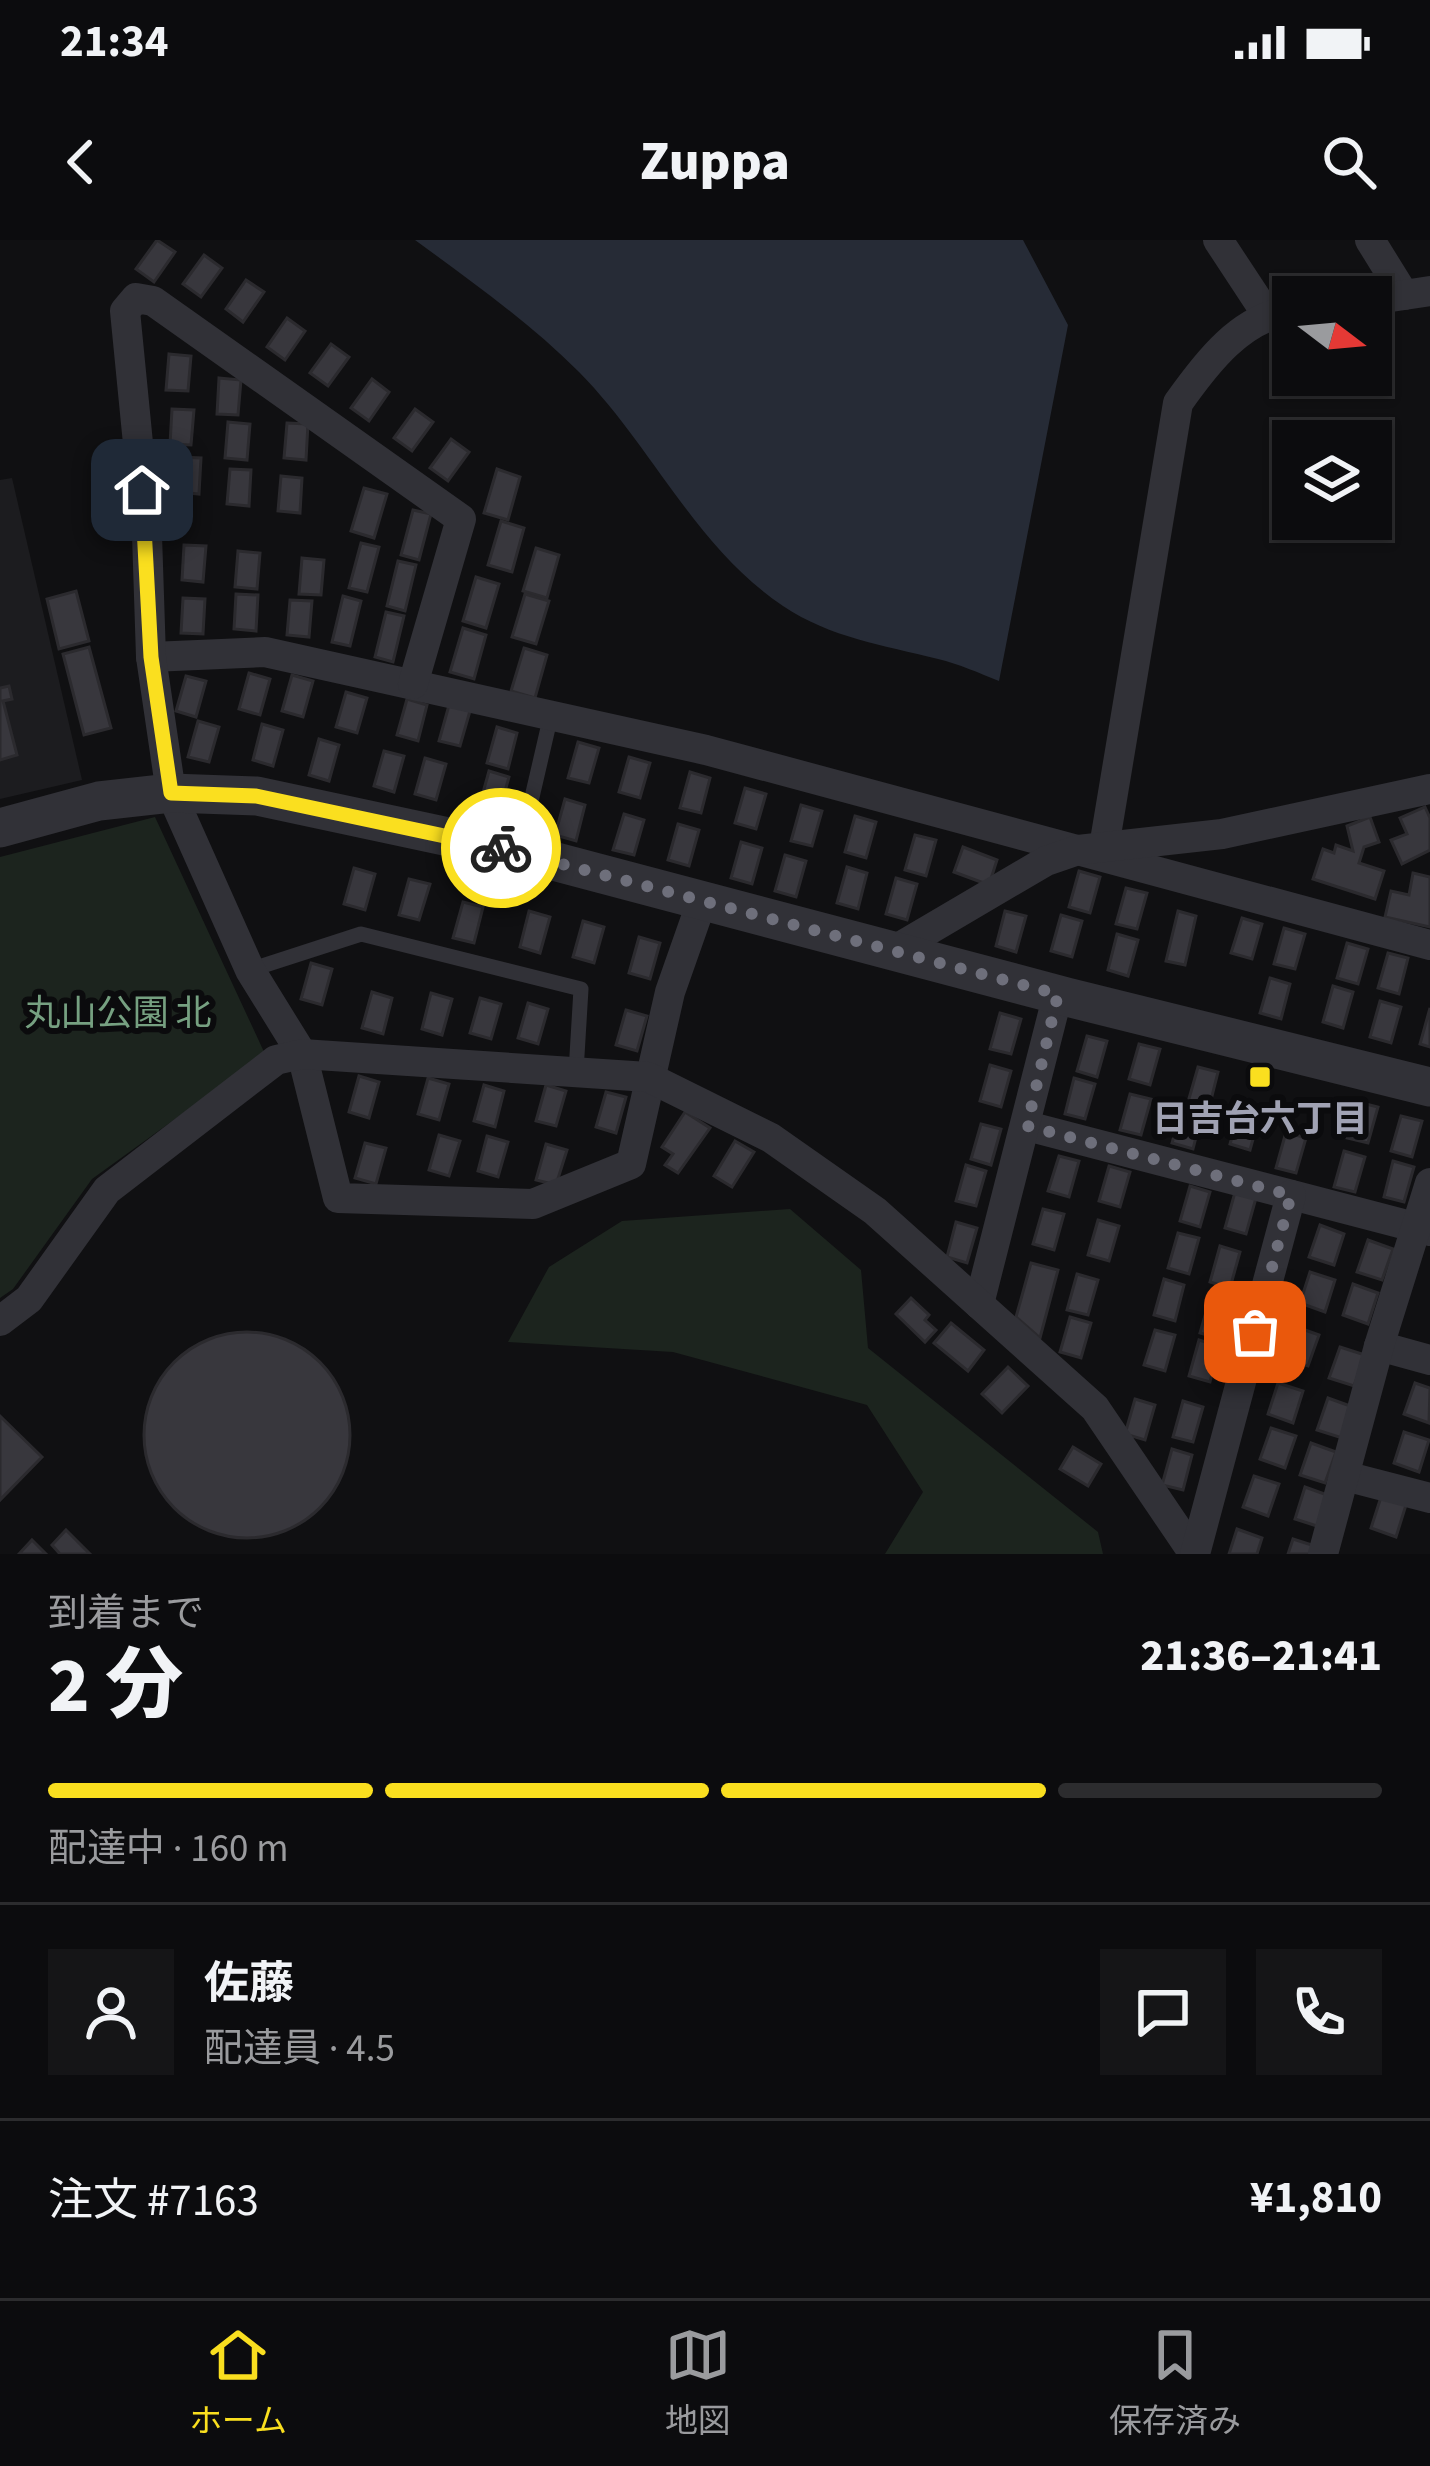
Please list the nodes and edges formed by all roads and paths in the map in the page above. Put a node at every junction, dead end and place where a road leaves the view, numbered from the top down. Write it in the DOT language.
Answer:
graph roads {
  1 [pos="1218,240"];
  2 [pos="1370,240"];
  3 [pos="1417,293"];
  4 [pos="1272,303"];
  5 [pos="1272,317"];
  6 [pos="151,657"];
  7 [pos="413,684"];
  8 [pos="551,715"];
  9 [pos="1430,789"];
  10 [pos="171,793"];
  11 [pos="0,828"];
  12 [pos="1091,849"];
  13 [pos="519,852"];
  14 [pos="702,901"];
  15 [pos="1430,945"];
  16 [pos="892,951"];
  17 [pos="250,970"];
  18 [pos="1058,994"];
  19 [pos="302,1054"];
  20 [pos="576,1072"];
  21 [pos="648,1077"];
  22 [pos="1430,1087"];
  23 [pos="1027,1126"];
  24 [pos="1430,1183"];
  25 [pos="1291,1195"];
  26 [pos="1424,1230"];
  27 [pos="979,1304"];
  28 [pos="0,1322"];
  29 [pos="1378,1346"];
  30 [pos="1430,1360"];
  31 [pos="1346,1476"];
  32 [pos="1430,1498"];
  33 [pos="1194,1554"];
  34 [pos="1323,1554"];
  1 -- 4 [label="street"];
  2 -- 3 [label="street"];
  5 -- 12 [label="street"];
  6 -- 7 [label="street"];
  6 -- 7 [label="street"];
  6 -- 10 [label="street"];
  7 -- 8 [label="street"];
  8 -- 12 [label="street"];
  8 -- 13 [label="lane"];
  9 -- 12 [label="street"];
  10 -- 11 [label="street"];
  10 -- 13 [label="street"];
  10 -- 17 [label="street"];
  12 -- 15 [label="street"];
  12 -- 16 [label="street"];
  13 -- 14 [label="street"];
  14 -- 16 [label="street"];
  14 -- 21 [label="street"];
  16 -- 18 [label="street"];
  17 -- 19 [label="street"];
  17 -- 20 [label="lane"];
  18 -- 22 [label="street"];
  18 -- 23 [label="street"];
  19 -- 20 [label="street"];
  19 -- 21 [label="street"];
  19 -- 28 [label="street"];
  20 -- 21 [label="street"];
  21 -- 27 [label="street"];
  23 -- 25 [label="street"];
  23 -- 27 [label="street"];
  24 -- 26 [label="street"];
  25 -- 26 [label="street"];
  25 -- 33 [label="street"];
  26 -- 29 [label="street"];
  27 -- 33 [label="street"];
  29 -- 30 [label="street"];
  29 -- 31 [label="street"];
  31 -- 32 [label="street"];
  31 -- 34 [label="street"];
}
